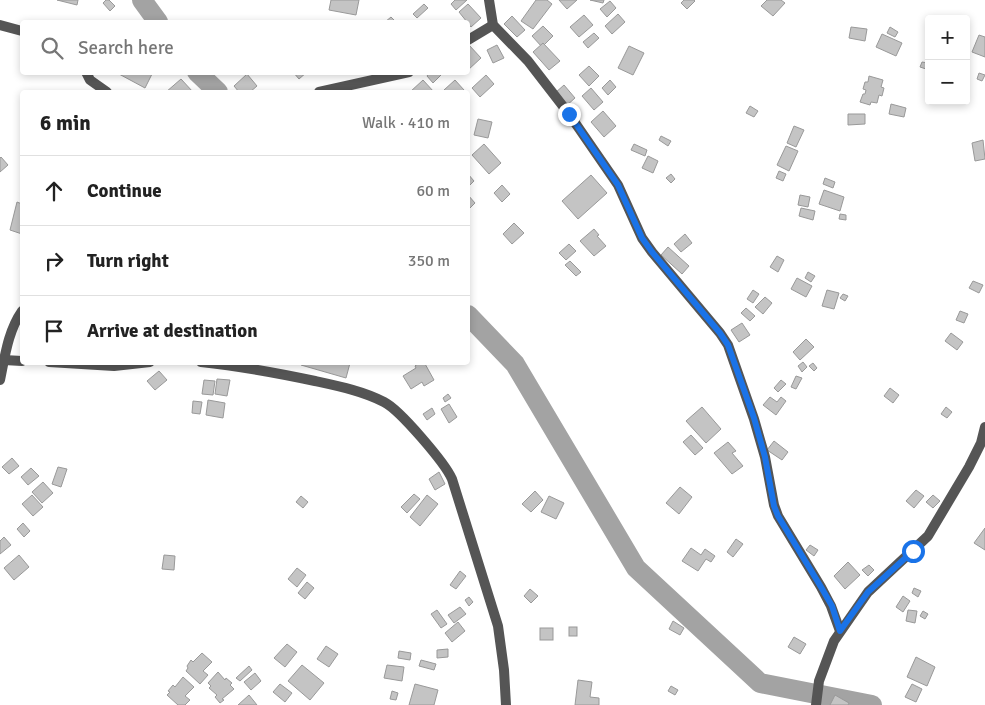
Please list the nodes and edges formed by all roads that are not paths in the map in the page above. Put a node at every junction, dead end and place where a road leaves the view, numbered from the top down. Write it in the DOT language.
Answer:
graph roads {
  1 [pos="489,0"];
  2 [pos="0,25"];
  3 [pos="493,25"];
  4 [pos="20,30"];
  5 [pos="470,39"];
  6 [pos="88,75"];
  7 [pos="395,75"];
  8 [pos="104,90"];
  9 [pos="329,90"];
  10 [pos="20,314"];
  11 [pos="4,360"];
  12 [pos="20,361"];
  13 [pos="98,365"];
  14 [pos="123,365"];
  15 [pos="221,365"];
  16 [pos="0,380"];
  17 [pos="985,427"];
  18 [pos="840,631"];
  19 [pos="506,705"];
  20 [pos="816,705"];
  1 -- 3 [label="street"];
  2 -- 4 [label="street"];
  3 -- 5 [label="street"];
  3 -- 18 [label="street"];
  6 -- 8 [label="street"];
  7 -- 9 [label="street"];
  10 -- 11 [label="street"];
  11 -- 12 [label="street"];
  11 -- 16 [label="street"];
  13 -- 14 [label="street"];
  15 -- 19 [label="street"];
  17 -- 18 [label="street"];
  18 -- 20 [label="street"];
}
